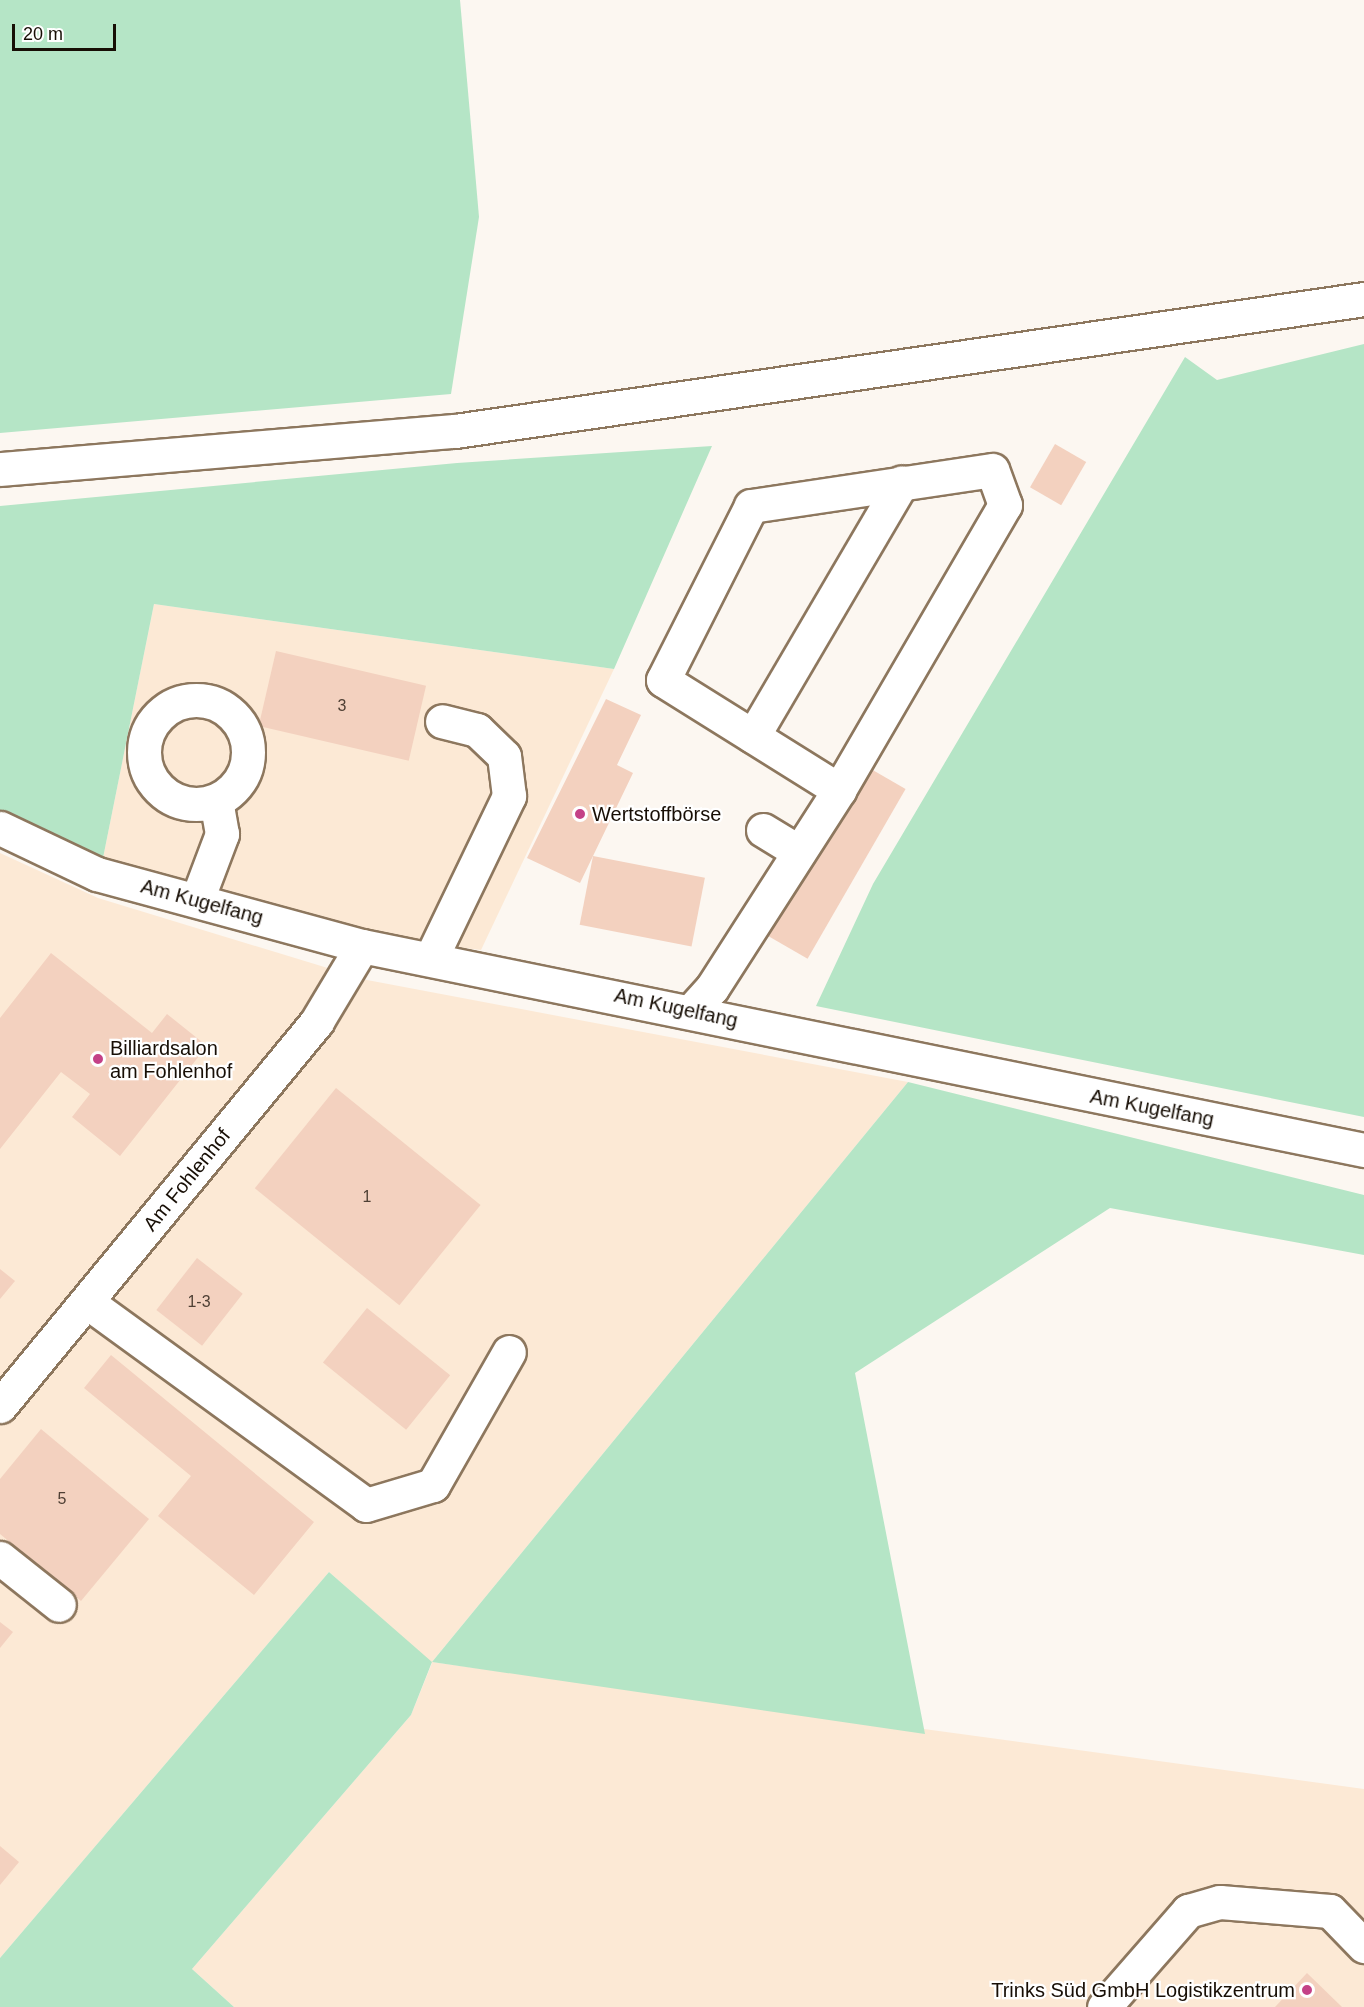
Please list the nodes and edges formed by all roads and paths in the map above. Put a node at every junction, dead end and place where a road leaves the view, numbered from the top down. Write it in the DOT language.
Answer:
graph roads {
  1 [pos="1364,299"];
  2 [pos="0,468"];
  3 [pos="902,482"];
  4 [pos="442,721"];
  5 [pos="753,736"];
  6 [pos="839,790"];
  7 [pos="216,801"];
  8 [pos="0,828"];
  9 [pos="763,830"];
  10 [pos="800,852"];
  11 [pos="197,900"];
  12 [pos="362,946"];
  13 [pos="432,956"];
  14 [pos="692,1010"];
  15 [pos="1364,1150"];
  16 [pos="87,1302"];
  17 [pos="509,1352"];
  18 [pos="0,1406"];
  19 [pos="0,1558"];
  20 [pos="59,1605"];
  21 [pos="1364,1946"];
  22 [pos="1104,2007"];
  1 -- 2 [label="street"];
  3 -- 5 [label="street"];
  3 -- 5 [label="street"];
  3 -- 6 [label="street"];
  4 -- 13 [label="street"];
  5 -- 6 [label="street"];
  6 -- 10 [label="street"];
  7 -- 11 [label="street"];
  8 -- 11 [label="street, Am Kugelfang"];
  9 -- 10 [label="street"];
  10 -- 14 [label="street"];
  11 -- 12 [label="street, Am Kugelfang"];
  12 -- 13 [label="street, Am Kugelfang"];
  12 -- 16 [label="street, Am Fohlenhof"];
  13 -- 14 [label="street, Am Kugelfang"];
  14 -- 15 [label="street, Am Kugelfang"];
  16 -- 17 [label="street"];
  16 -- 18 [label="street, Am Fohlenhof"];
  19 -- 20 [label="street"];
  21 -- 22 [label="street"];
}
